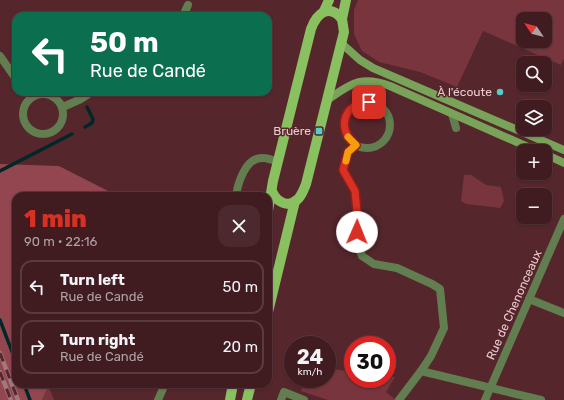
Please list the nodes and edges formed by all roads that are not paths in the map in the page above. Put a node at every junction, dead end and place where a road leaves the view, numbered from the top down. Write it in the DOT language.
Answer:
graph roads {
  1 [pos="329,0"];
  2 [pos="346,0"];
  3 [pos="188,5"];
  4 [pos="185,12"];
  5 [pos="324,12"];
  6 [pos="342,19"];
  7 [pos="341,43"];
  8 [pos="0,56"];
  9 [pos="12,73"];
  10 [pos="30,96"];
  11 [pos="52,96"];
  12 [pos="86,96"];
  13 [pos="327,100"];
  14 [pos="63,107"];
  15 [pos="452,114"];
  16 [pos="456,128"];
  17 [pos="521,144"];
  18 [pos="356,145"];
  19 [pos="564,150"];
  20 [pos="552,157"];
  21 [pos="278,162"];
  22 [pos="564,163"];
  23 [pos="272,191"];
  24 [pos="237,192"];
  25 [pos="294,201"];
  26 [pos="564,219"];
  27 [pos="272,295"];
  28 [pos="529,299"];
  29 [pos="564,313"];
  30 [pos="421,371"];
  31 [pos="491,387"];
  32 [pos="163,388"];
  33 [pos="232,388"];
  34 [pos="249,388"];
  35 [pos="158,400"];
  36 [pos="230,400"];
  37 [pos="247,400"];
  38 [pos="281,400"];
  39 [pos="304,400"];
  40 [pos="399,400"];
  41 [pos="485,400"];
  42 [pos="542,400"];
  1 -- 5 [label="main road"];
  2 -- 6 [label="main road"];
  3 -- 4 [label="street"];
  5 -- 6 [label="main road"];
  5 -- 21 [label="main road"];
  6 -- 7 [label="main road"];
  7 -- 13 [label="main road"];
  7 -- 19 [label="street"];
  8 -- 9 [label="street"];
  10 -- 14 [label="street"];
  11 -- 14 [label="street"];
  12 -- 14 [label="street"];
  13 -- 15 [label="street"];
  13 -- 25 [label="main road"];
  15 -- 16 [label="street"];
  15 -- 17 [label="street"];
  18 -- 18 [label="street"];
  18 -- 30 [label="street"];
  20 -- 22 [label="street"];
  21 -- 23 [label="main road"];
  21 -- 24 [label="street"];
  23 -- 25 [label="main road"];
  25 -- 27 [label="main road"];
  26 -- 28 [label="street, Rue de Chenonceaux"];
  28 -- 29 [label="street"];
  28 -- 31 [label="street, Rue de Chenonceaux"];
  30 -- 31 [label="street"];
  30 -- 40 [label="street"];
  31 -- 41 [label="street, Rue de Chenonceaux"];
  31 -- 42 [label="street"];
  32 -- 35 [label="street"];
  33 -- 36 [label="main road"];
  34 -- 37 [label="main road"];
  38 -- 39 [label="street"];
}
